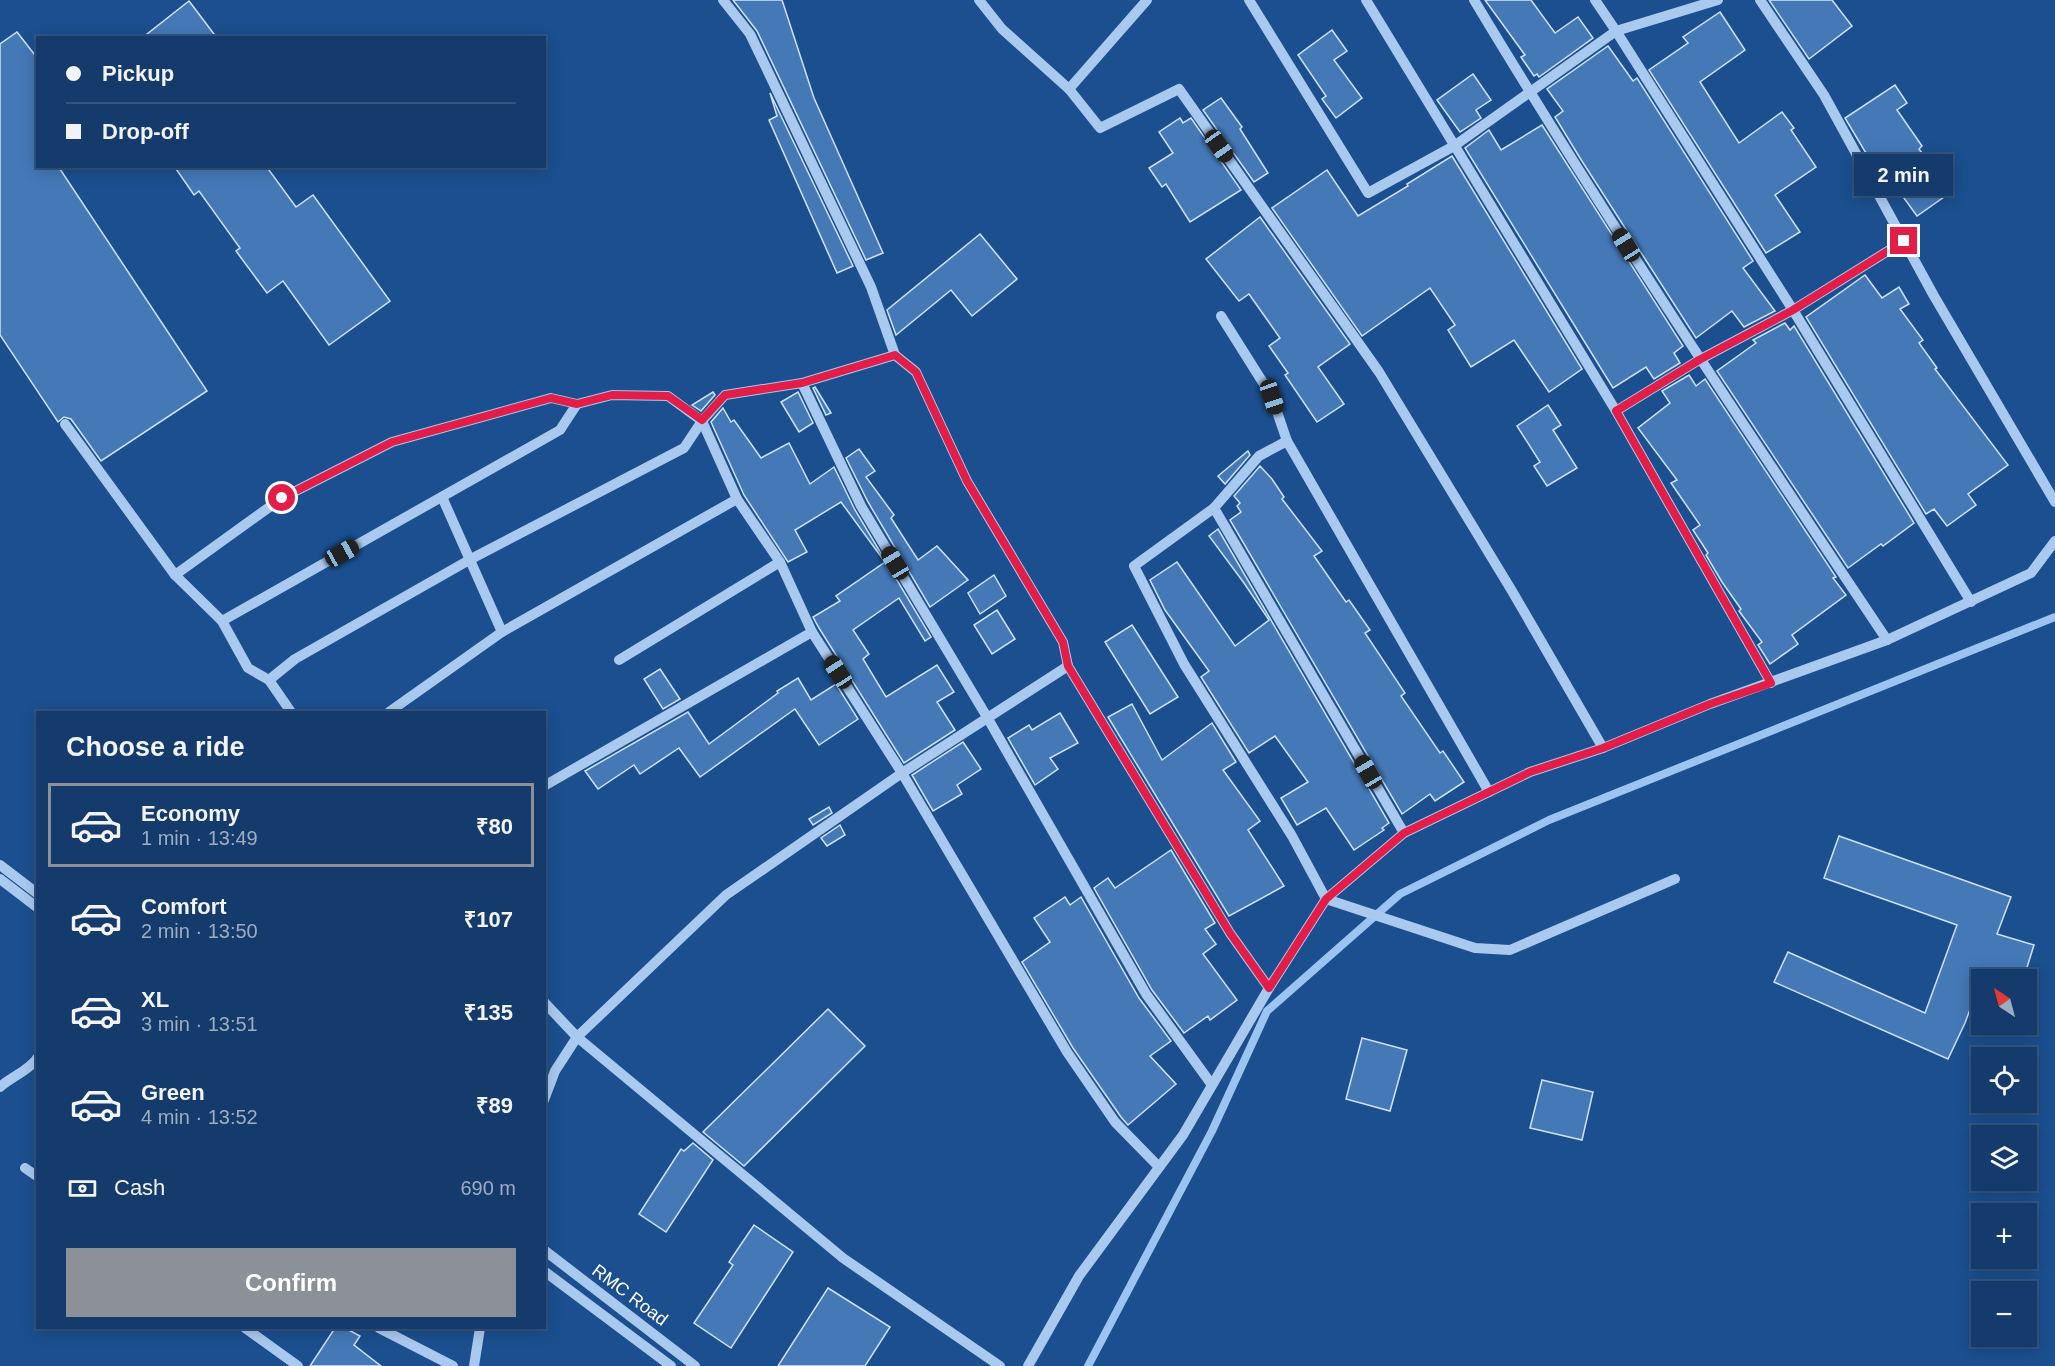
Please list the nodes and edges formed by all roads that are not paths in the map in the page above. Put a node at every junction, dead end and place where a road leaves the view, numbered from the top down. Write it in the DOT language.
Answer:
graph roads {
  1 [pos="723,0"];
  2 [pos="979,0"];
  3 [pos="1147,0"];
  4 [pos="1249,0"];
  5 [pos="1366,0"];
  6 [pos="1474,0"];
  7 [pos="1595,0"];
  8 [pos="1718,0"];
  9 [pos="1760,0"];
  10 [pos="1616,31"];
  11 [pos="1069,89"];
  12 [pos="1528,91"];
  13 [pos="1454,146"];
  14 [pos="1904,241"];
  15 [pos="1793,310"];
  16 [pos="1221,316"];
  17 [pos="895,355"];
  18 [pos="1699,360"];
  19 [pos="802,383"];
  20 [pos="577,404"];
  21 [pos="1616,411"];
  22 [pos="702,420"];
  23 [pos="65,424"];
  24 [pos="1287,441"];
  25 [pos="442,497"];
  26 [pos="737,499"];
  27 [pos="2055,502"];
  28 [pos="1214,508"];
  29 [pos="2055,542"];
  30 [pos="471,559"];
  31 [pos="780,562"];
  32 [pos="175,575"];
  33 [pos="1971,602"];
  34 [pos="222,621"];
  35 [pos="502,632"];
  36 [pos="812,632"];
  37 [pos="1887,640"];
  38 [pos="619,660"];
  39 [pos="1068,666"];
  40 [pos="269,680"];
  41 [pos="1771,683"];
  42 [pos="290,711"];
  43 [pos="390,711"];
  44 [pos="987,717"];
  45 [pos="1603,748"];
  46 [pos="902,773"];
  47 [pos="546,785"];
  48 [pos="1489,792"];
  49 [pos="1404,833"];
  50 [pos="0,865"];
  51 [pos="0,879"];
  52 [pos="1675,879"];
  53 [pos="36,892"];
  54 [pos="1326,899"];
  55 [pos="36,906"];
  56 [pos="1269,988"];
  57 [pos="546,1004"];
  58 [pos="577,1036"];
  59 [pos="36,1062"];
  60 [pos="1212,1085"];
  61 [pos="0,1087"];
  62 [pos="546,1095"];
  63 [pos="1159,1167"];
  64 [pos="25,1168"];
  65 [pos="36,1176"];
  66 [pos="546,1252"];
  67 [pos="546,1272"];
  68 [pos="246,1329"];
  69 [pos="381,1329"];
  70 [pos="480,1329"];
  71 [pos="298,1366"];
  72 [pos="453,1366"];
  73 [pos="474,1366"];
  74 [pos="671,1366"];
  75 [pos="695,1366"];
  76 [pos="1000,1366"];
  77 [pos="1028,1366"];
  1 -- 17 [label="street"];
  2 -- 11 [label="street"];
  3 -- 11 [label="street"];
  4 -- 13 [label="street"];
  5 -- 13 [label="street"];
  6 -- 12 [label="street"];
  7 -- 10 [label="street"];
  8 -- 10 [label="street"];
  9 -- 14 [label="street"];
  10 -- 12 [label="street"];
  10 -- 15 [label="street"];
  11 -- 45 [label="street"];
  12 -- 13 [label="street"];
  12 -- 18 [label="street"];
  13 -- 21 [label="street"];
  14 -- 15 [label="street"];
  14 -- 27 [label="street"];
  15 -- 18 [label="street"];
  15 -- 33 [label="street"];
  16 -- 24 [label="street"];
  17 -- 19 [label="street"];
  17 -- 39 [label="street"];
  18 -- 21 [label="street"];
  18 -- 37 [label="street"];
  19 -- 22 [label="street"];
  19 -- 44 [label="street"];
  20 -- 22 [label="street"];
  20 -- 25 [label="street"];
  20 -- 32 [label="street"];
  21 -- 41 [label="street"];
  22 -- 26 [label="street"];
  22 -- 30 [label="street"];
  23 -- 32 [label="street"];
  24 -- 28 [label="street"];
  24 -- 48 [label="street"];
  25 -- 30 [label="street"];
  25 -- 34 [label="street"];
  26 -- 31 [label="street"];
  26 -- 35 [label="street"];
  28 -- 49 [label="street"];
  28 -- 54 [label="street"];
  29 -- 33 [label="street"];
  30 -- 35 [label="street"];
  30 -- 40 [label="street"];
  31 -- 36 [label="street"];
  31 -- 38 [label="street"];
  32 -- 34 [label="street"];
  33 -- 37 [label="street"];
  34 -- 40 [label="street"];
  35 -- 43 [label="street"];
  36 -- 46 [label="street"];
  36 -- 47 [label="street"];
  37 -- 41 [label="street"];
  39 -- 44 [label="street"];
  39 -- 56 [label="street"];
  40 -- 42 [label="street"];
  41 -- 45 [label="street"];
  44 -- 46 [label="street"];
  44 -- 60 [label="street"];
  45 -- 48 [label="street"];
  46 -- 58 [label="street"];
  46 -- 63 [label="street"];
  48 -- 49 [label="street"];
  49 -- 54 [label="street"];
  50 -- 53 [label="street"];
  51 -- 55 [label="street"];
  52 -- 54 [label="street"];
  54 -- 56 [label="street"];
  56 -- 60 [label="street"];
  57 -- 58 [label="street"];
  58 -- 62 [label="street"];
  58 -- 76 [label="street"];
  59 -- 61 [label="street"];
  60 -- 63 [label="street"];
  63 -- 77 [label="street"];
  64 -- 65 [label="street"];
  66 -- 75 [label="street, RMC Road"];
  67 -- 74 [label="street, RMC Road"];
  68 -- 71 [label="street"];
  69 -- 72 [label="street"];
  70 -- 73 [label="street"];
}
